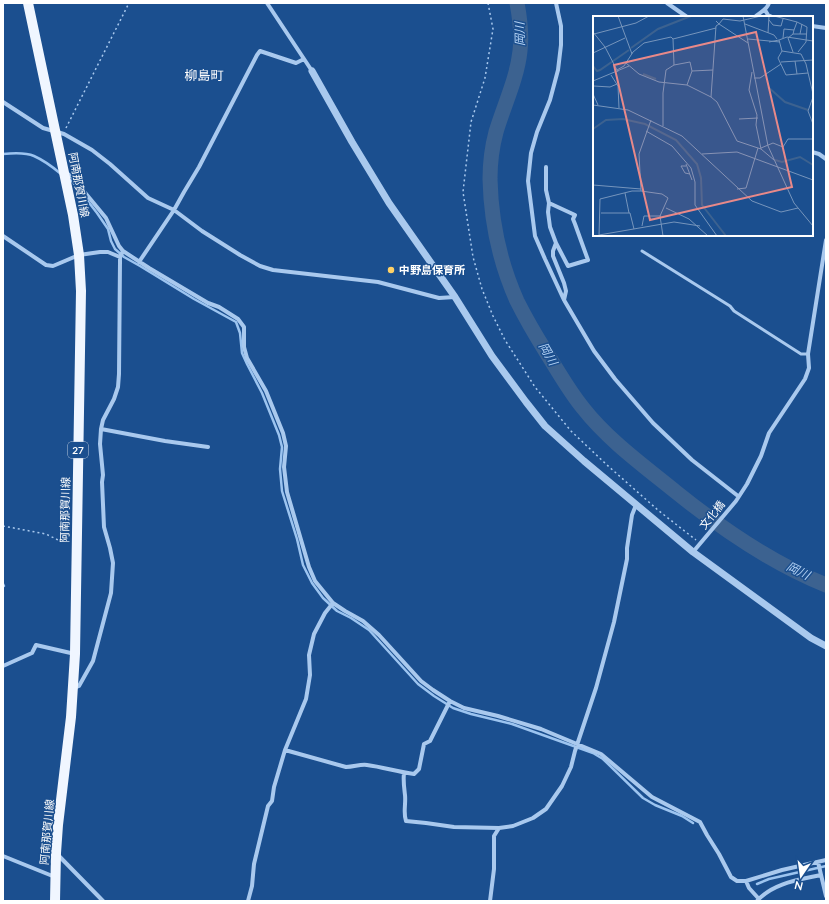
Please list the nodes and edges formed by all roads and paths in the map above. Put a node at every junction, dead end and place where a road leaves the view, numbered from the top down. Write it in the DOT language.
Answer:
graph roads {
  1 [pos="28,3"];
  2 [pos="129,3"];
  3 [pos="267,3"];
  4 [pos="488,3"];
  5 [pos="556,3"];
  6 [pos="667,3"];
  7 [pos="769,3"];
  8 [pos="764,10"];
  9 [pos="685,16"];
  10 [pos="756,16"];
  11 [pos="770,16"];
  12 [pos="813,26"];
  13 [pos="826,28"];
  14 [pos="304,59"];
  15 [pos="312,71"];
  16 [pos="3,102"];
  17 [pos="60,132"];
  18 [pos="813,152"];
  19 [pos="826,159"];
  20 [pos="546,167"];
  21 [pos="64,172"];
  22 [pos="550,203"];
  23 [pos="174,210"];
  24 [pos="3,236"];
  25 [pos="826,240"];
  26 [pos="556,243"];
  27 [pos="642,252"];
  28 [pos="121,254"];
  29 [pos="79,255"];
  30 [pos="139,262"];
  31 [pos="455,297"];
  32 [pos="564,300"];
  33 [pos="808,354"];
  34 [pos="101,429"];
  35 [pos="208,447"];
  36 [pos="737,498"];
  37 [pos="636,505"];
  38 [pos="3,526"];
  39 [pos="76,542"];
  40 [pos="702,543"];
  41 [pos="693,552"];
  42 [pos="334,603"];
  43 [pos="826,646"];
  44 [pos="75,654"];
  45 [pos="3,666"];
  46 [pos="74,688"];
  47 [pos="450,701"];
  48 [pos="577,744"];
  49 [pos="285,750"];
  50 [pos="404,772"];
  51 [pos="499,828"];
  52 [pos="56,853"];
  53 [pos="3,856"];
  54 [pos="826,860"];
  55 [pos="818,862"];
  56 [pos="821,875"];
  57 [pos="55,877"];
  58 [pos="746,881"];
  59 [pos="826,896"];
  60 [pos="758,900"];
  61 [pos="56,901"];
  62 [pos="103,901"];
  63 [pos="248,901"];
  64 [pos="490,901"];
  1 -- 17 [label="main road, 阿南那賀川線 / 27"];
  2 -- 17 [label="path"];
  3 -- 14 [label="street"];
  4 -- 40 [label="path"];
  5 -- 32 [label="street"];
  6 -- 9 [label="street"];
  7 -- 8 [label="street"];
  8 -- 10 [label="street"];
  8 -- 11 [label="street"];
  12 -- 13 [label="street"];
  14 -- 15 [label="street"];
  14 -- 23 [label="street"];
  15 -- 31 [label="street"];
  16 -- 17 [label="street"];
  17 -- 21 [label="main road, 阿南那賀川線 / 27"];
  17 -- 23 [label="street"];
  18 -- 19 [label="street"];
  20 -- 22 [label="street"];
  21 -- 28 [label="street"];
  21 -- 29 [label="main road, 阿南那賀川線 / 27"];
  22 -- 26 [label="street"];
  22 -- 26 [label="street"];
  23 -- 30 [label="street"];
  23 -- 31 [label="street"];
  24 -- 29 [label="street"];
  25 -- 33 [label="street, 文化橋"];
  26 -- 32 [label="street"];
  27 -- 33 [label="lane"];
  28 -- 29 [label="street"];
  28 -- 30 [label="street"];
  28 -- 34 [label="street"];
  29 -- 39 [label="main road, 阿南那賀川線 / 27"];
  30 -- 42 [label="street"];
  31 -- 37 [label="street"];
  32 -- 36 [label="street"];
  33 -- 36 [label="street, 文化橋"];
  34 -- 35 [label="street"];
  34 -- 46 [label="street"];
  36 -- 40 [label="street, 文化橋"];
  37 -- 41 [label="street"];
  37 -- 48 [label="street"];
  38 -- 39 [label="path"];
  39 -- 44 [label="main road, 阿南那賀川線 / 27"];
  40 -- 41 [label="street, 文化橋"];
  41 -- 43 [label="street"];
  42 -- 47 [label="street"];
  42 -- 49 [label="street"];
  44 -- 45 [label="street"];
  44 -- 46 [label="main road, 阿南那賀川線 / 27"];
  46 -- 52 [label="main road, 阿南那賀川線 / 27"];
  47 -- 48 [label="street"];
  47 -- 50 [label="street"];
  48 -- 51 [label="street"];
  48 -- 58 [label="street"];
  49 -- 50 [label="street"];
  49 -- 63 [label="street"];
  50 -- 51 [label="street"];
  51 -- 64 [label="street"];
  52 -- 57 [label="main road, 阿南那賀川線 / 27"];
  52 -- 62 [label="street"];
  53 -- 57 [label="street"];
  54 -- 55 [label="street"];
  55 -- 56 [label="street"];
  55 -- 58 [label="street"];
  56 -- 59 [label="street"];
  56 -- 60 [label="street"];
  57 -- 61 [label="main road, 阿南那賀川線 / 27"];
  58 -- 60 [label="street"];
}
